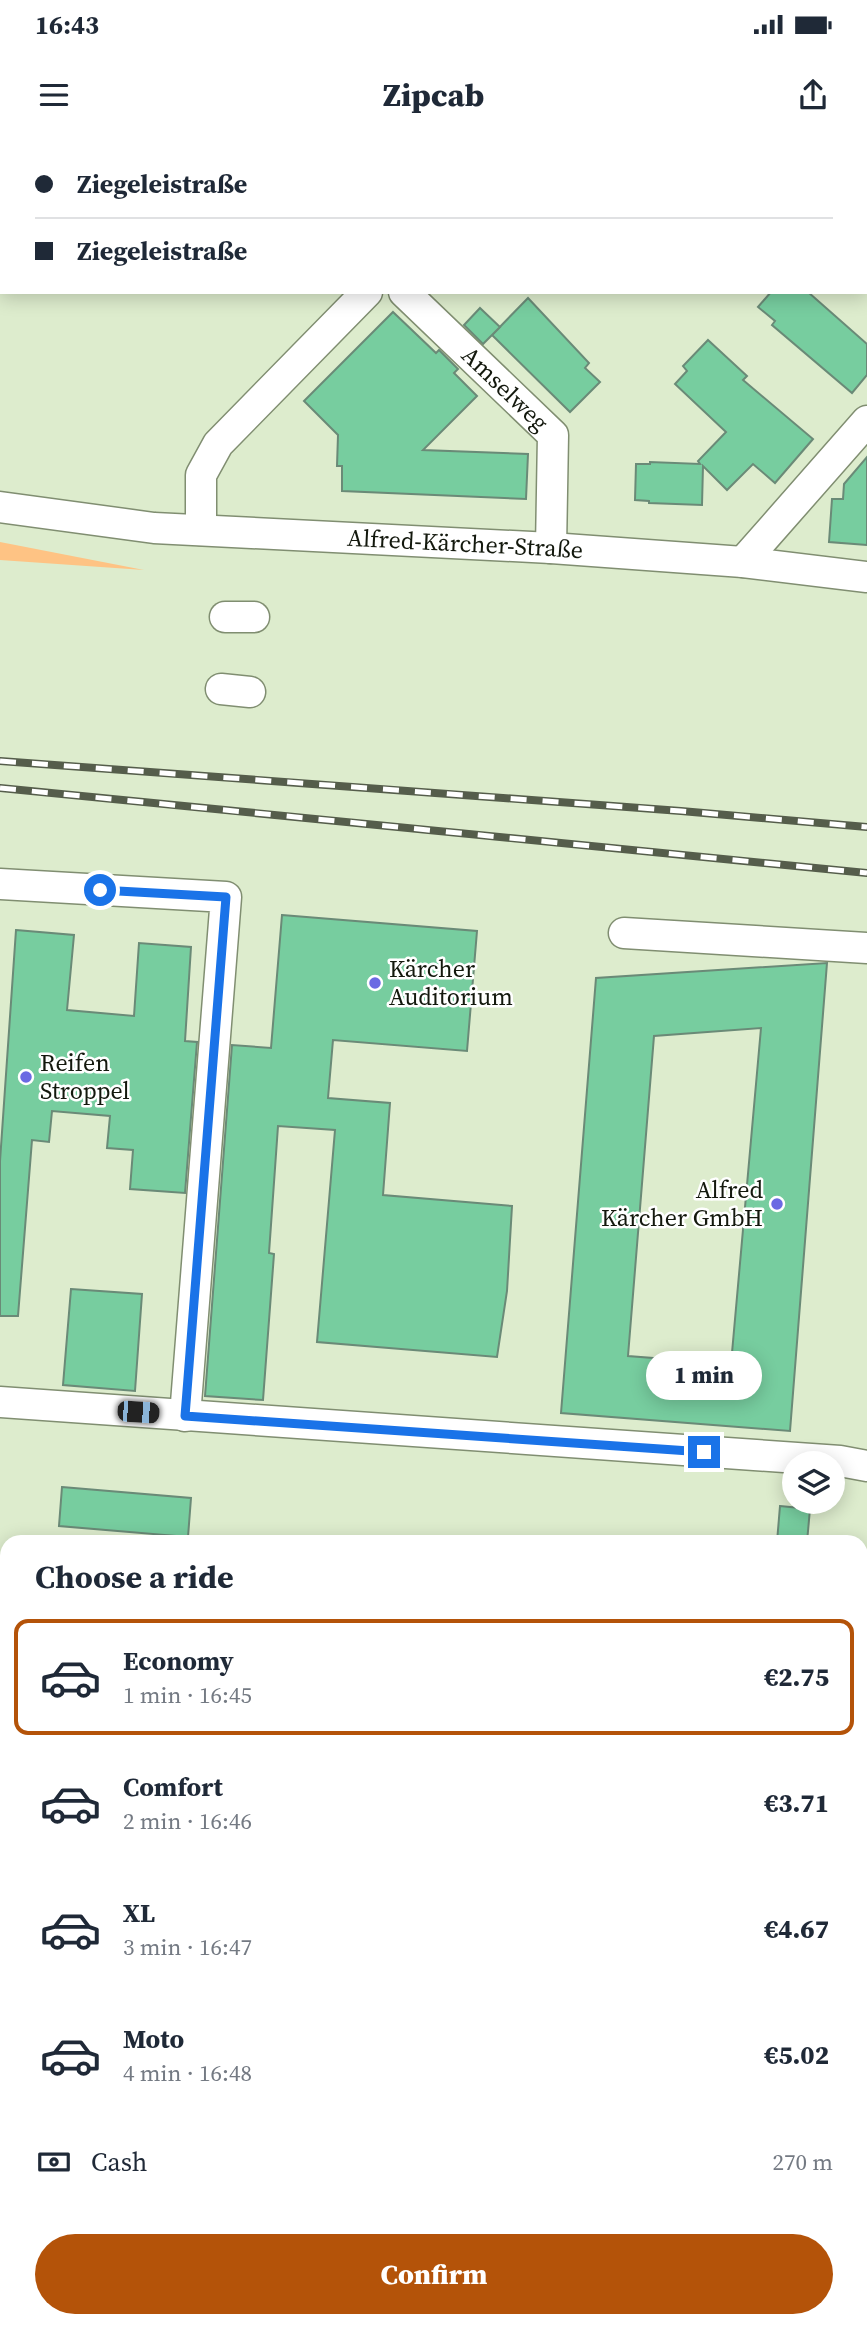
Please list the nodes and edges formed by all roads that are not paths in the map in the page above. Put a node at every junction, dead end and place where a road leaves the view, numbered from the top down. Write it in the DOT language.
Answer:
graph roads {
  1 [pos="365,294"];
  2 [pos="406,294"];
  3 [pos="867,421"];
  4 [pos="0,507"];
  5 [pos="201,530"];
  6 [pos="551,548"];
  7 [pos="743,562"];
  8 [pos="867,577"];
  9 [pos="0,884"];
  10 [pos="624,933"];
  11 [pos="867,948"];
  12 [pos="0,1402"];
  13 [pos="185,1416"];
  14 [pos="867,1466"];
  1 -- 5 [label="street"];
  2 -- 6 [label="street, Amselweg"];
  3 -- 7 [label="street"];
  4 -- 5 [label="street, Alfred-Kärcher-Straße"];
  5 -- 6 [label="street, Alfred-Kärcher-Straße"];
  6 -- 7 [label="street, Alfred-Kärcher-Straße"];
  7 -- 8 [label="street, Alfred-Kärcher-Straße"];
  9 -- 13 [label="street"];
  10 -- 11 [label="street"];
  12 -- 13 [label="street"];
  13 -- 14 [label="street"];
}
